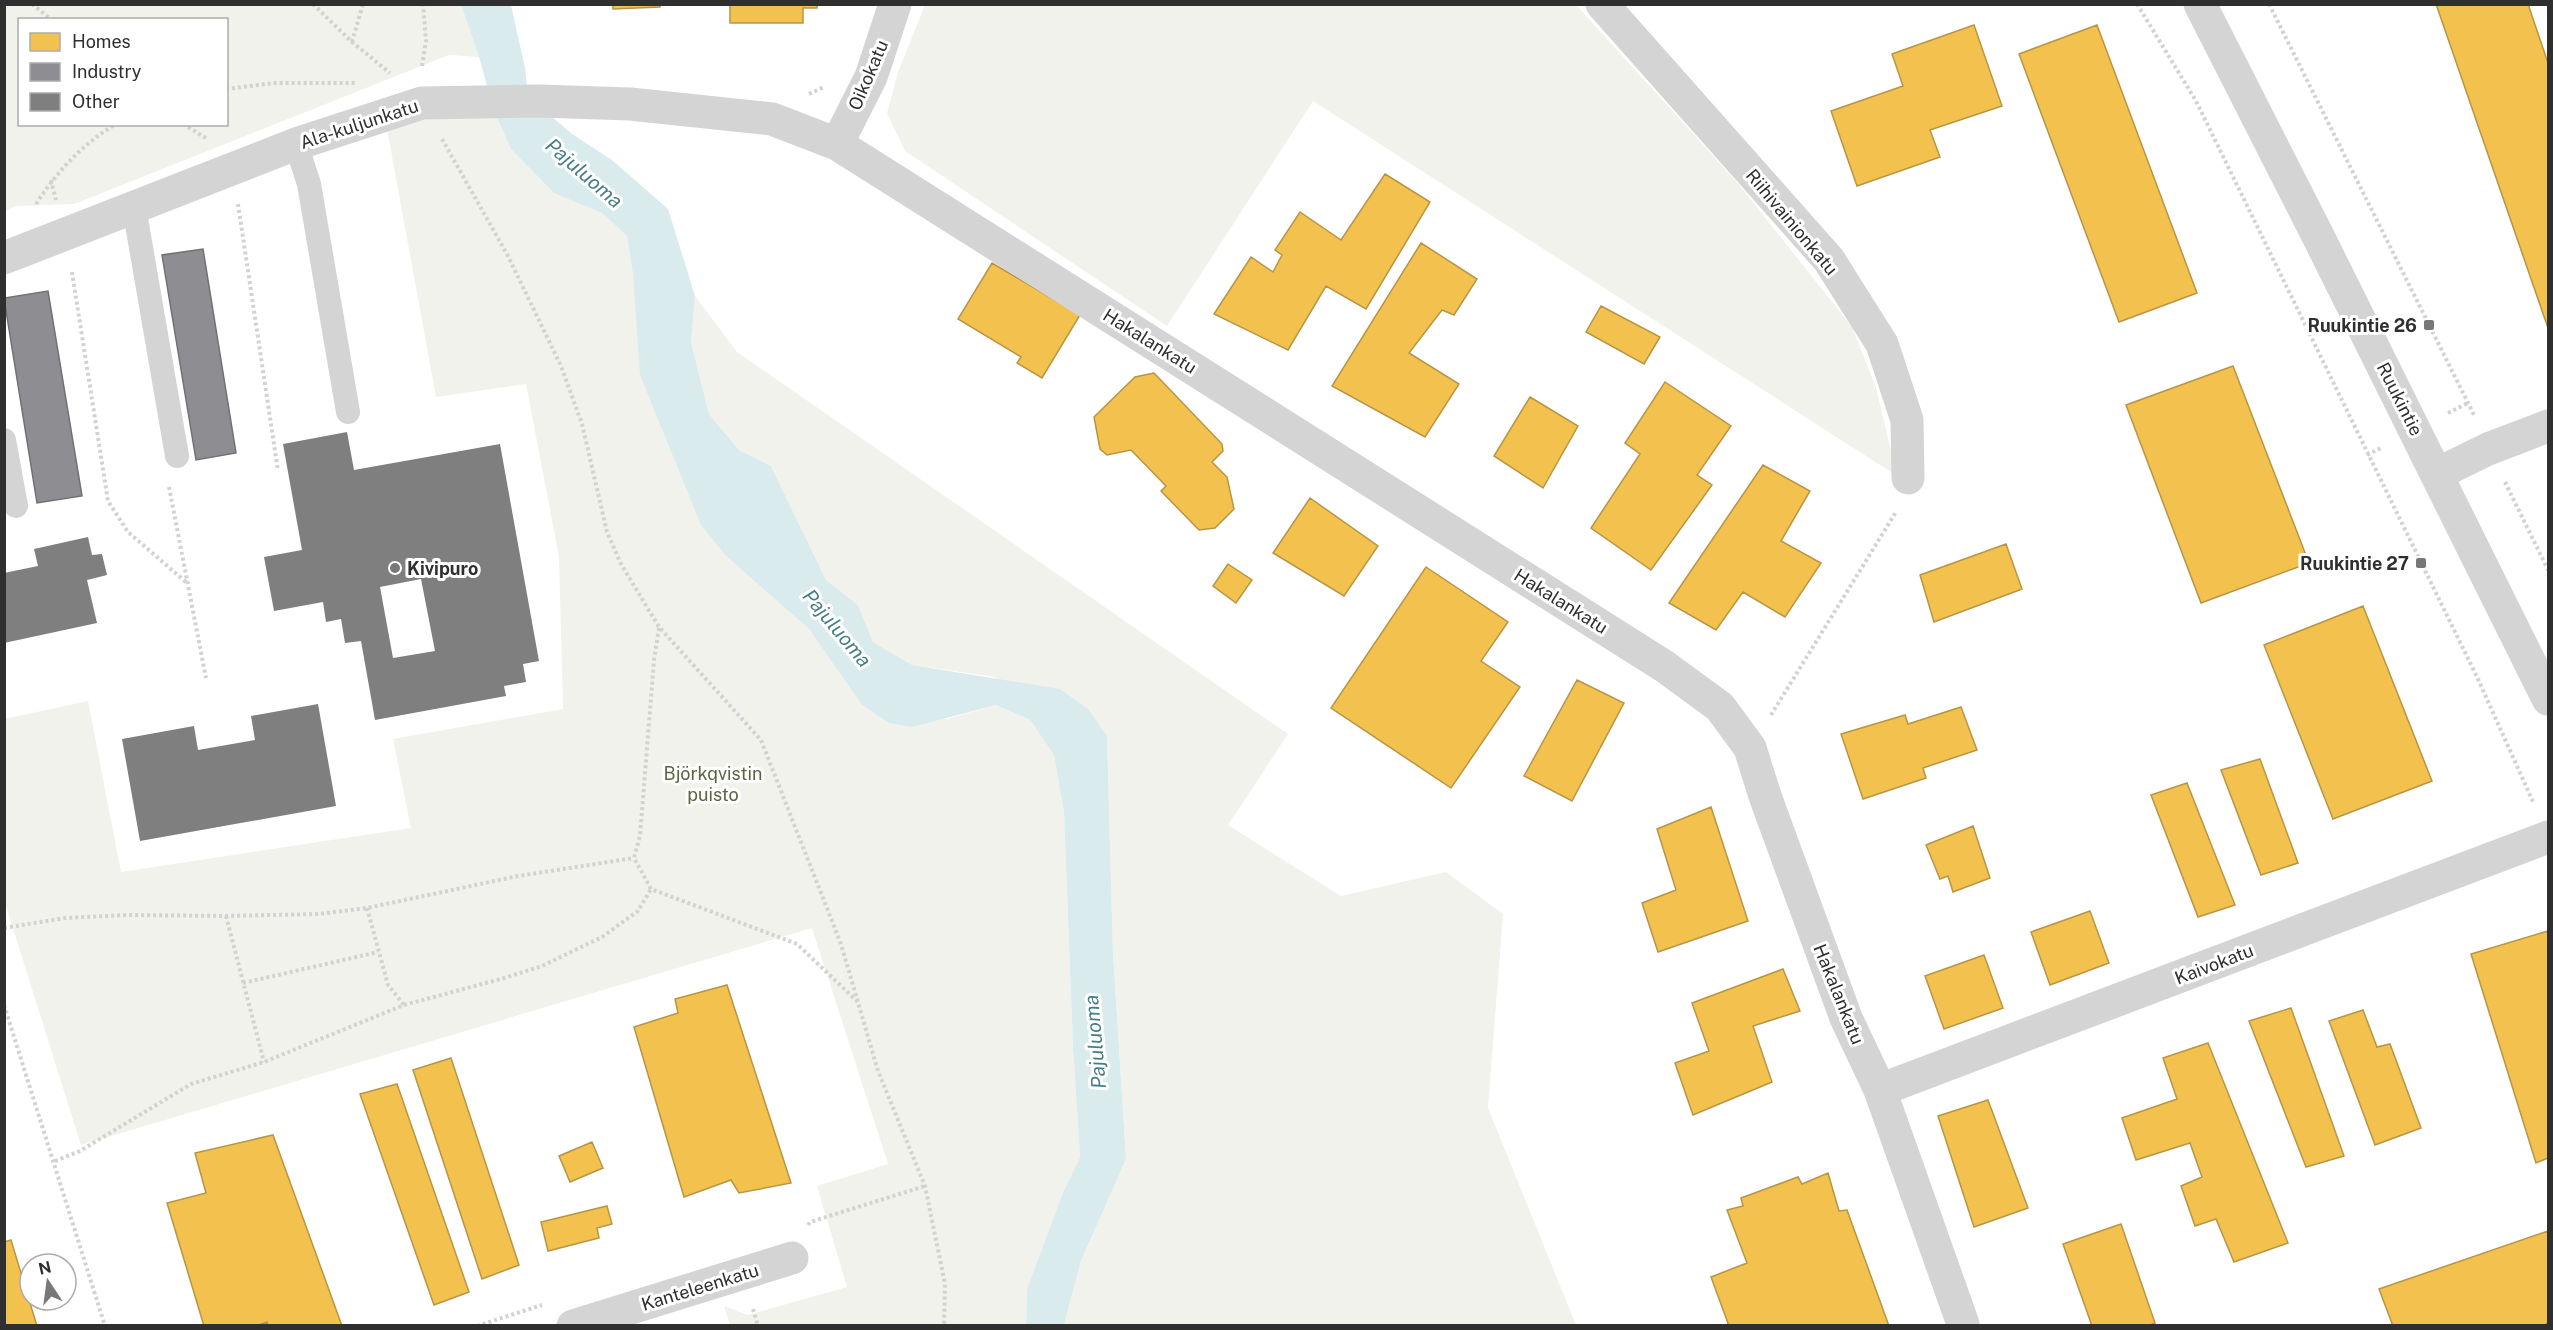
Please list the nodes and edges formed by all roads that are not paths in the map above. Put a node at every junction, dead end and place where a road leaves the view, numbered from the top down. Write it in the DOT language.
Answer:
graph roads {
  1 [pos="895,4"];
  2 [pos="1602,4"];
  3 [pos="2200,4"];
  4 [pos="296,144"];
  5 [pos="837,144"];
  6 [pos="134,207"];
  7 [pos="4,258"];
  8 [pos="348,412"];
  9 [pos="2548,426"];
  10 [pos="4,440"];
  11 [pos="177,456"];
  12 [pos="2437,474"];
  13 [pos="1908,478"];
  14 [pos="16,506"];
  15 [pos="2548,699"];
  16 [pos="2548,837"];
  17 [pos="1880,1090"];
  18 [pos="792,1258"];
  19 [pos="1963,1324"];
  20 [pos="573,1326"];
  1 -- 5 [label="street, Oikokatu"];
  2 -- 13 [label="street, Riihivainionkatu"];
  3 -- 12 [label="street, Ruukintie"];
  4 -- 5 [label="street, Ala-kuljunkatu"];
  4 -- 6 [label="street, Ala-kuljunkatu"];
  4 -- 8 [label="lane"];
  5 -- 17 [label="street, Hakalankatu"];
  6 -- 7 [label="street, Ala-kuljunkatu"];
  6 -- 11 [label="lane"];
  9 -- 12 [label="street"];
  10 -- 14 [label="lane"];
  12 -- 15 [label="street, Ruukintie"];
  16 -- 17 [label="street, Kaivokatu"];
  17 -- 19 [label="street, Hakalankatu"];
  18 -- 20 [label="street, Kanteleenkatu"];
}
